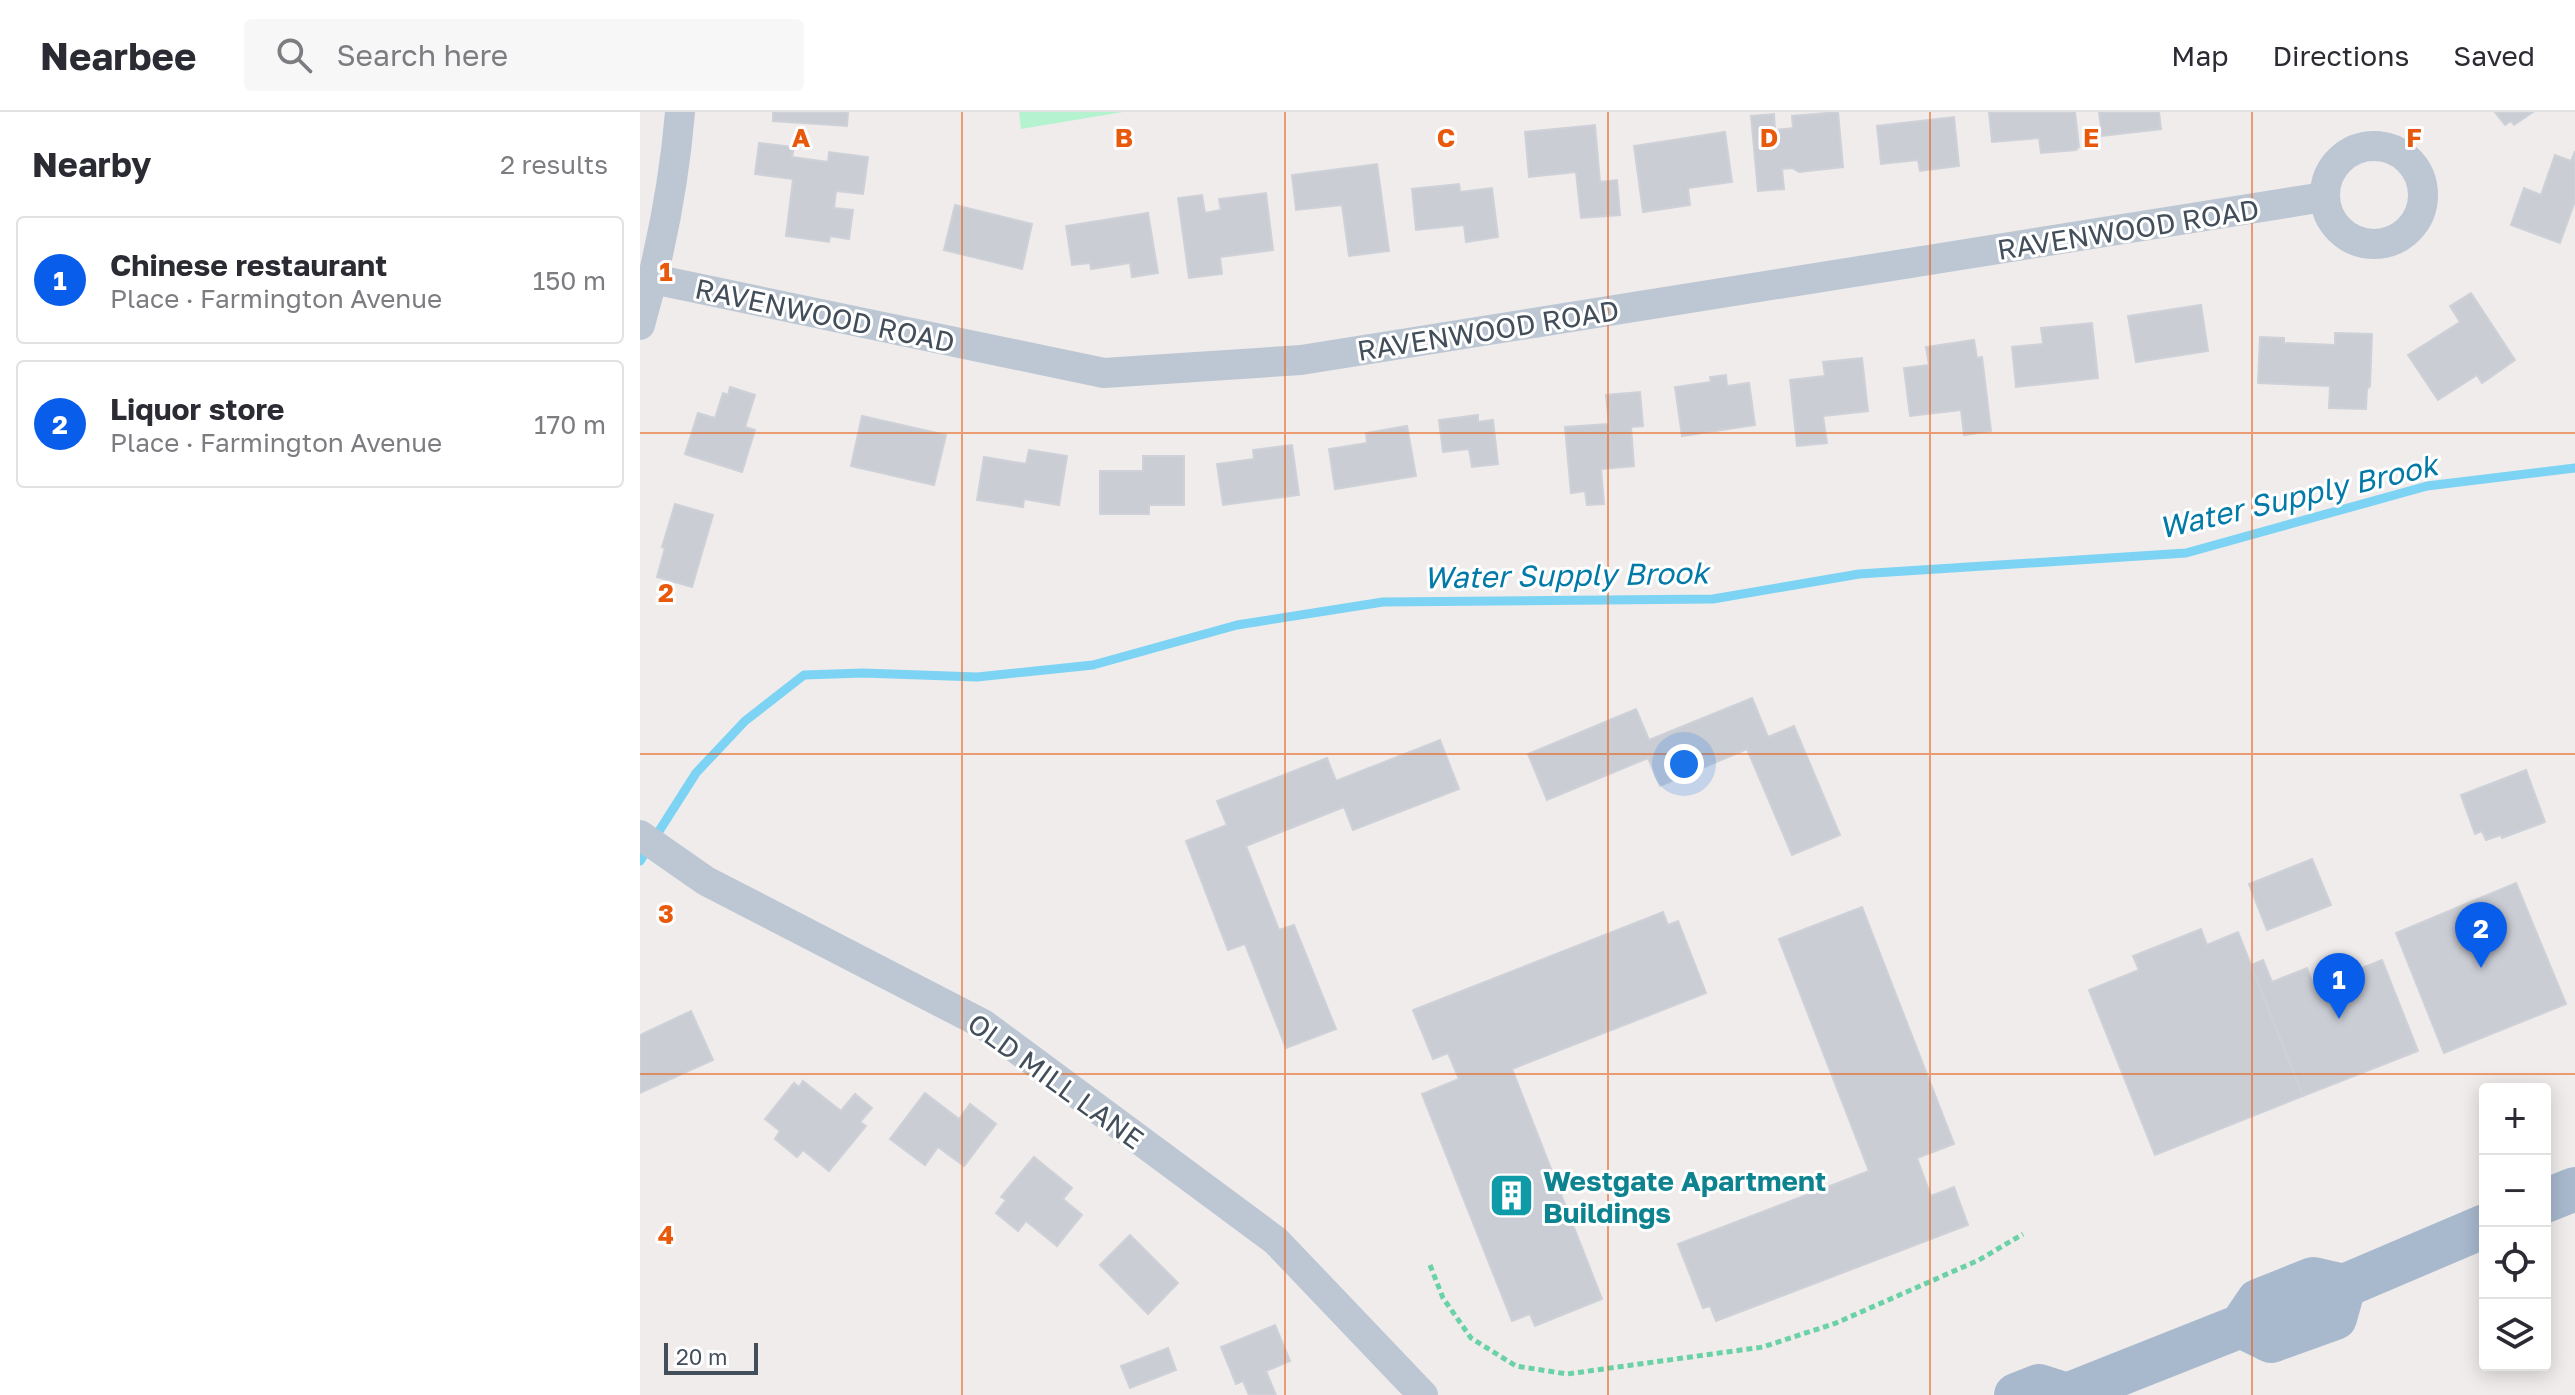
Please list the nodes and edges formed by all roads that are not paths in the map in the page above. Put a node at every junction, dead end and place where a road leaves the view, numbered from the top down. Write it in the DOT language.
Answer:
graph roads {
  1 [pos="680,112"];
  2 [pos="2324,197"];
  3 [pos="653,279"];
  4 [pos="640,325"];
  5 [pos="640,835"];
  6 [pos="2575,1189"];
  7 [pos="2551,1199"];
  8 [pos="2483,1227"];
  9 [pos="1423,1395"];
  10 [pos="2016,1395"];
  11 [pos="2067,1395"];
  1 -- 3 [label="street"];
  2 -- 3 [label="street, RAVENWOOD ROAD"];
  3 -- 4 [label="street"];
  5 -- 9 [label="street, OLD MILL LANE"];
  6 -- 7 [label="main road"];
  8 -- 11 [label="main road"];
  10 -- 11 [label="main road"];
}
